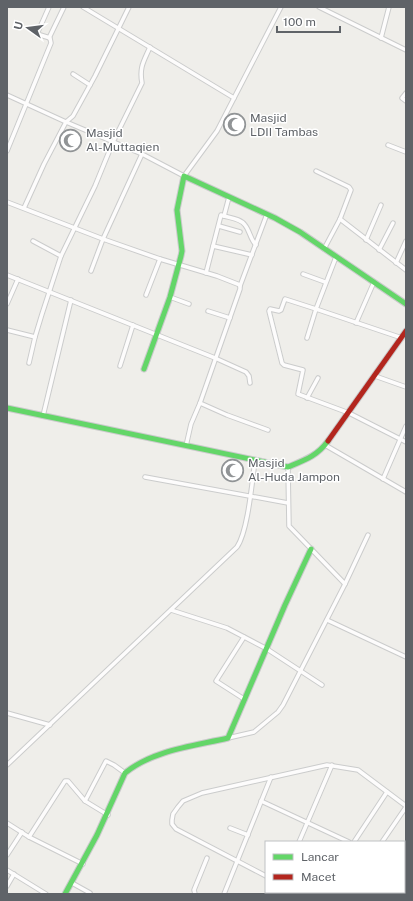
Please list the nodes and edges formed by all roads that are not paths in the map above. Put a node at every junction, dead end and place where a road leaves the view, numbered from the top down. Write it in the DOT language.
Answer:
graph roads {
  1 [pos="49,7"];
  2 [pos="64,7"];
  3 [pos="83,7"];
  4 [pos="129,7"];
  5 [pos="280,7"];
  6 [pos="319,7"];
  7 [pos="389,7"];
  8 [pos="118,28"];
  9 [pos="49,38"];
  10 [pos="382,38"];
  11 [pos="150,47"];
  12 [pos="406,50"];
  13 [pos="74,74"];
  14 [pos="90,85"];
  15 [pos="406,93"];
  16 [pos="7,94"];
  17 [pos="234,98"];
  18 [pos="406,101"];
  19 [pos="26,103"];
  20 [pos="66,122"];
  21 [pos="113,142"];
  22 [pos="388,145"];
  23 [pos="7,151"];
  24 [pos="406,152"];
  25 [pos="142,154"];
  26 [pos="316,171"];
  27 [pos="184,176"];
  28 [pos="229,197"];
  29 [pos="7,202"];
  30 [pos="381,205"];
  31 [pos="24,208"];
  32 [pos="267,214"];
  33 [pos="224,216"];
  34 [pos="340,219"];
  35 [pos="393,223"];
  36 [pos="219,226"];
  37 [pos="74,228"];
  38 [pos="240,232"];
  39 [pos="103,239"];
  40 [pos="366,240"];
  41 [pos="33,241"];
  42 [pos="406,241"];
  43 [pos="256,245"];
  44 [pos="213,246"];
  45 [pos="324,249"];
  46 [pos="379,250"];
  47 [pos="252,255"];
  48 [pos="61,256"];
  49 [pos="336,257"];
  50 [pos="160,259"];
  51 [pos="396,264"];
  52 [pos="179,265"];
  53 [pos="406,270"];
  54 [pos="91,271"];
  55 [pos="206,273"];
  56 [pos="303,274"];
  57 [pos="7,275"];
  58 [pos="18,279"];
  59 [pos="325,282"];
  60 [pos="374,282"];
  61 [pos="240,286"];
  62 [pos="49,292"];
  63 [pos="146,295"];
  64 [pos="170,297"];
  65 [pos="71,300"];
  66 [pos="7,304"];
  67 [pos="189,304"];
  68 [pos="406,304"];
  69 [pos="316,309"];
  70 [pos="208,312"];
  71 [pos="230,318"];
  72 [pos="356,323"];
  73 [pos="133,325"];
  74 [pos="7,330"];
  75 [pos="406,331"];
  76 [pos="157,334"];
  77 [pos="35,336"];
  78 [pos="307,338"];
  79 [pos="402,338"];
  80 [pos="215,358"];
  81 [pos="29,363"];
  82 [pos="120,366"];
  83 [pos="144,369"];
  84 [pos="375,376"];
  85 [pos="318,378"];
  86 [pos="250,383"];
  87 [pos="406,387"];
  88 [pos="307,398"];
  89 [pos="200,403"];
  90 [pos="7,408"];
  91 [pos="349,413"];
  92 [pos="43,416"];
  93 [pos="406,426"];
  94 [pos="268,430"];
  95 [pos="400,439"];
  96 [pos="406,442"];
  97 [pos="325,445"];
  98 [pos="186,446"];
  99 [pos="255,461"];
  100 [pos="289,466"];
  101 [pos="145,477"];
  102 [pos="383,479"];
  103 [pos="406,492"];
  104 [pos="250,497"];
  105 [pos="288,503"];
  106 [pos="368,535"];
  107 [pos="311,549"];
  108 [pos="345,584"];
  109 [pos="171,610"];
  110 [pos="326,620"];
  111 [pos="244,637"];
  112 [pos="267,650"];
  113 [pos="406,658"];
  114 [pos="300,671"];
  115 [pos="322,685"];
  116 [pos="244,699"];
  117 [pos="7,713"];
  118 [pos="50,725"];
  119 [pos="228,738"];
  120 [pos="7,765"];
  121 [pos="332,765"];
  122 [pos="125,773"];
  123 [pos="271,777"];
  124 [pos="386,792"];
  125 [pos="85,801"];
  126 [pos="261,801"];
  127 [pos="406,807"];
  128 [pos="108,815"];
  129 [pos="307,822"];
  130 [pos="7,823"];
  131 [pos="230,828"];
  132 [pos="22,832"];
  133 [pos="248,835"];
  134 [pos="29,837"];
  135 [pos="299,841"];
  136 [pos="347,841"];
  137 [pos="355,841"];
  138 [pos="383,841"];
  139 [pos="7,855"];
  140 [pos="207,858"];
  141 [pos="238,862"];
  142 [pos="82,864"];
  143 [pos="7,870"];
  144 [pos="14,874"];
  145 [pos="265,876"];
  146 [pos="72,883"];
  147 [pos="7,886"];
  148 [pos="46,894"];
  149 [pos="65,894"];
  150 [pos="90,894"];
  151 [pos="195,894"];
  152 [pos="224,894"];
  1 -- 9 [label="street"];
  2 -- 9 [label="street"];
  3 -- 8 [label="street"];
  4 -- 8 [label="street"];
  5 -- 17 [label="street"];
  6 -- 10 [label="street"];
  7 -- 10 [label="street"];
  8 -- 11 [label="street"];
  8 -- 14 [label="street"];
  9 -- 19 [label="street"];
  10 -- 12 [label="street"];
  11 -- 17 [label="street"];
  11 -- 21 [label="street"];
  13 -- 14 [label="street"];
  14 -- 20 [label="street"];
  15 -- 18 [label="street"];
  16 -- 19 [label="street"];
  17 -- 27 [label="street"];
  19 -- 20 [label="street"];
  19 -- 23 [label="street"];
  20 -- 21 [label="street"];
  20 -- 31 [label="street"];
  21 -- 25 [label="street"];
  21 -- 37 [label="street"];
  22 -- 24 [label="street"];
  25 -- 27 [label="street"];
  25 -- 39 [label="street"];
  26 -- 34 [label="street"];
  27 -- 28 [label="street"];
  27 -- 52 [label="street"];
  28 -- 32 [label="street"];
  28 -- 33 [label="street"];
  29 -- 31 [label="street"];
  30 -- 40 [label="street"];
  31 -- 37 [label="street"];
  32 -- 43 [label="street"];
  32 -- 45 [label="street"];
  33 -- 36 [label="street"];
  33 -- 43 [label="street"];
  34 -- 40 [label="street"];
  34 -- 45 [label="street"];
  35 -- 46 [label="street"];
  36 -- 38 [label="street"];
  36 -- 44 [label="street"];
  37 -- 39 [label="street"];
  37 -- 48 [label="street"];
  39 -- 50 [label="street"];
  39 -- 54 [label="street"];
  40 -- 46 [label="street"];
  41 -- 48 [label="street"];
  42 -- 51 [label="street"];
  43 -- 47 [label="street"];
  44 -- 47 [label="street"];
  44 -- 55 [label="street"];
  45 -- 49 [label="street"];
  46 -- 51 [label="street"];
  47 -- 61 [label="street"];
  48 -- 62 [label="street"];
  49 -- 59 [label="street"];
  49 -- 60 [label="street"];
  50 -- 52 [label="street"];
  50 -- 63 [label="street"];
  51 -- 53 [label="street"];
  52 -- 55 [label="street"];
  52 -- 64 [label="street"];
  55 -- 61 [label="street"];
  56 -- 59 [label="street"];
  57 -- 58 [label="street"];
  58 -- 62 [label="street"];
  58 -- 66 [label="street"];
  59 -- 69 [label="street"];
  60 -- 68 [label="street"];
  60 -- 72 [label="street"];
  61 -- 71 [label="street"];
  62 -- 65 [label="street"];
  62 -- 77 [label="street"];
  64 -- 67 [label="street"];
  64 -- 76 [label="street"];
  65 -- 73 [label="street"];
  65 -- 92 [label="street"];
  69 -- 72 [label="street"];
  69 -- 78 [label="street"];
  69 -- 88 [label="street"];
  70 -- 71 [label="street"];
  71 -- 80 [label="street"];
  72 -- 79 [label="street"];
  73 -- 76 [label="street"];
  73 -- 82 [label="street"];
  74 -- 77 [label="street"];
  75 -- 79 [label="street"];
  76 -- 80 [label="street"];
  76 -- 83 [label="street"];
  77 -- 81 [label="street"];
  79 -- 84 [label="street"];
  80 -- 86 [label="street"];
  80 -- 89 [label="street"];
  84 -- 87 [label="street"];
  84 -- 91 [label="street"];
  85 -- 88 [label="street"];
  88 -- 91 [label="street"];
  89 -- 94 [label="street"];
  89 -- 98 [label="street"];
  90 -- 92 [label="street"];
  91 -- 95 [label="street"];
  91 -- 97 [label="street"];
  92 -- 98 [label="street"];
  93 -- 95 [label="street"];
  95 -- 96 [label="street"];
  95 -- 102 [label="street"];
  97 -- 100 [label="street"];
  97 -- 102 [label="street"];
  98 -- 99 [label="street"];
  99 -- 100 [label="street"];
  99 -- 104 [label="street"];
  100 -- 105 [label="street"];
  101 -- 104 [label="street"];
  102 -- 103 [label="street"];
  104 -- 105 [label="street"];
  104 -- 109 [label="street"];
  105 -- 107 [label="street"];
  106 -- 108 [label="street"];
  107 -- 108 [label="street"];
  107 -- 112 [label="street"];
  108 -- 110 [label="street"];
  109 -- 111 [label="street"];
  109 -- 118 [label="street"];
  110 -- 113 [label="street"];
  110 -- 114 [label="street"];
  111 -- 112 [label="street"];
  111 -- 116 [label="street"];
  112 -- 114 [label="street"];
  112 -- 116 [label="street"];
  114 -- 115 [label="street"];
  114 -- 119 [label="street"];
  116 -- 119 [label="street"];
  117 -- 118 [label="street"];
  118 -- 120 [label="street"];
  119 -- 122 [label="street"];
  121 -- 123 [label="street"];
  121 -- 124 [label="street"];
  121 -- 129 [label="street"];
  122 -- 125 [label="street"];
  122 -- 128 [label="street"];
  123 -- 126 [label="street"];
  123 -- 141 [label="street"];
  124 -- 127 [label="street"];
  124 -- 137 [label="street"];
  125 -- 128 [label="street"];
  125 -- 134 [label="street"];
  126 -- 129 [label="street"];
  126 -- 133 [label="street"];
  127 -- 138 [label="street"];
  128 -- 142 [label="street"];
  129 -- 135 [label="street"];
  129 -- 136 [label="street"];
  130 -- 132 [label="street"];
  131 -- 133 [label="street"];
  132 -- 134 [label="street"];
  132 -- 139 [label="street"];
  133 -- 141 [label="street"];
  134 -- 142 [label="street"];
  140 -- 151 [label="street"];
  141 -- 145 [label="street"];
  141 -- 152 [label="street"];
  142 -- 146 [label="street"];
  143 -- 144 [label="street"];
  144 -- 147 [label="street"];
  144 -- 148 [label="street"];
  146 -- 149 [label="street"];
  146 -- 150 [label="street"];
}
